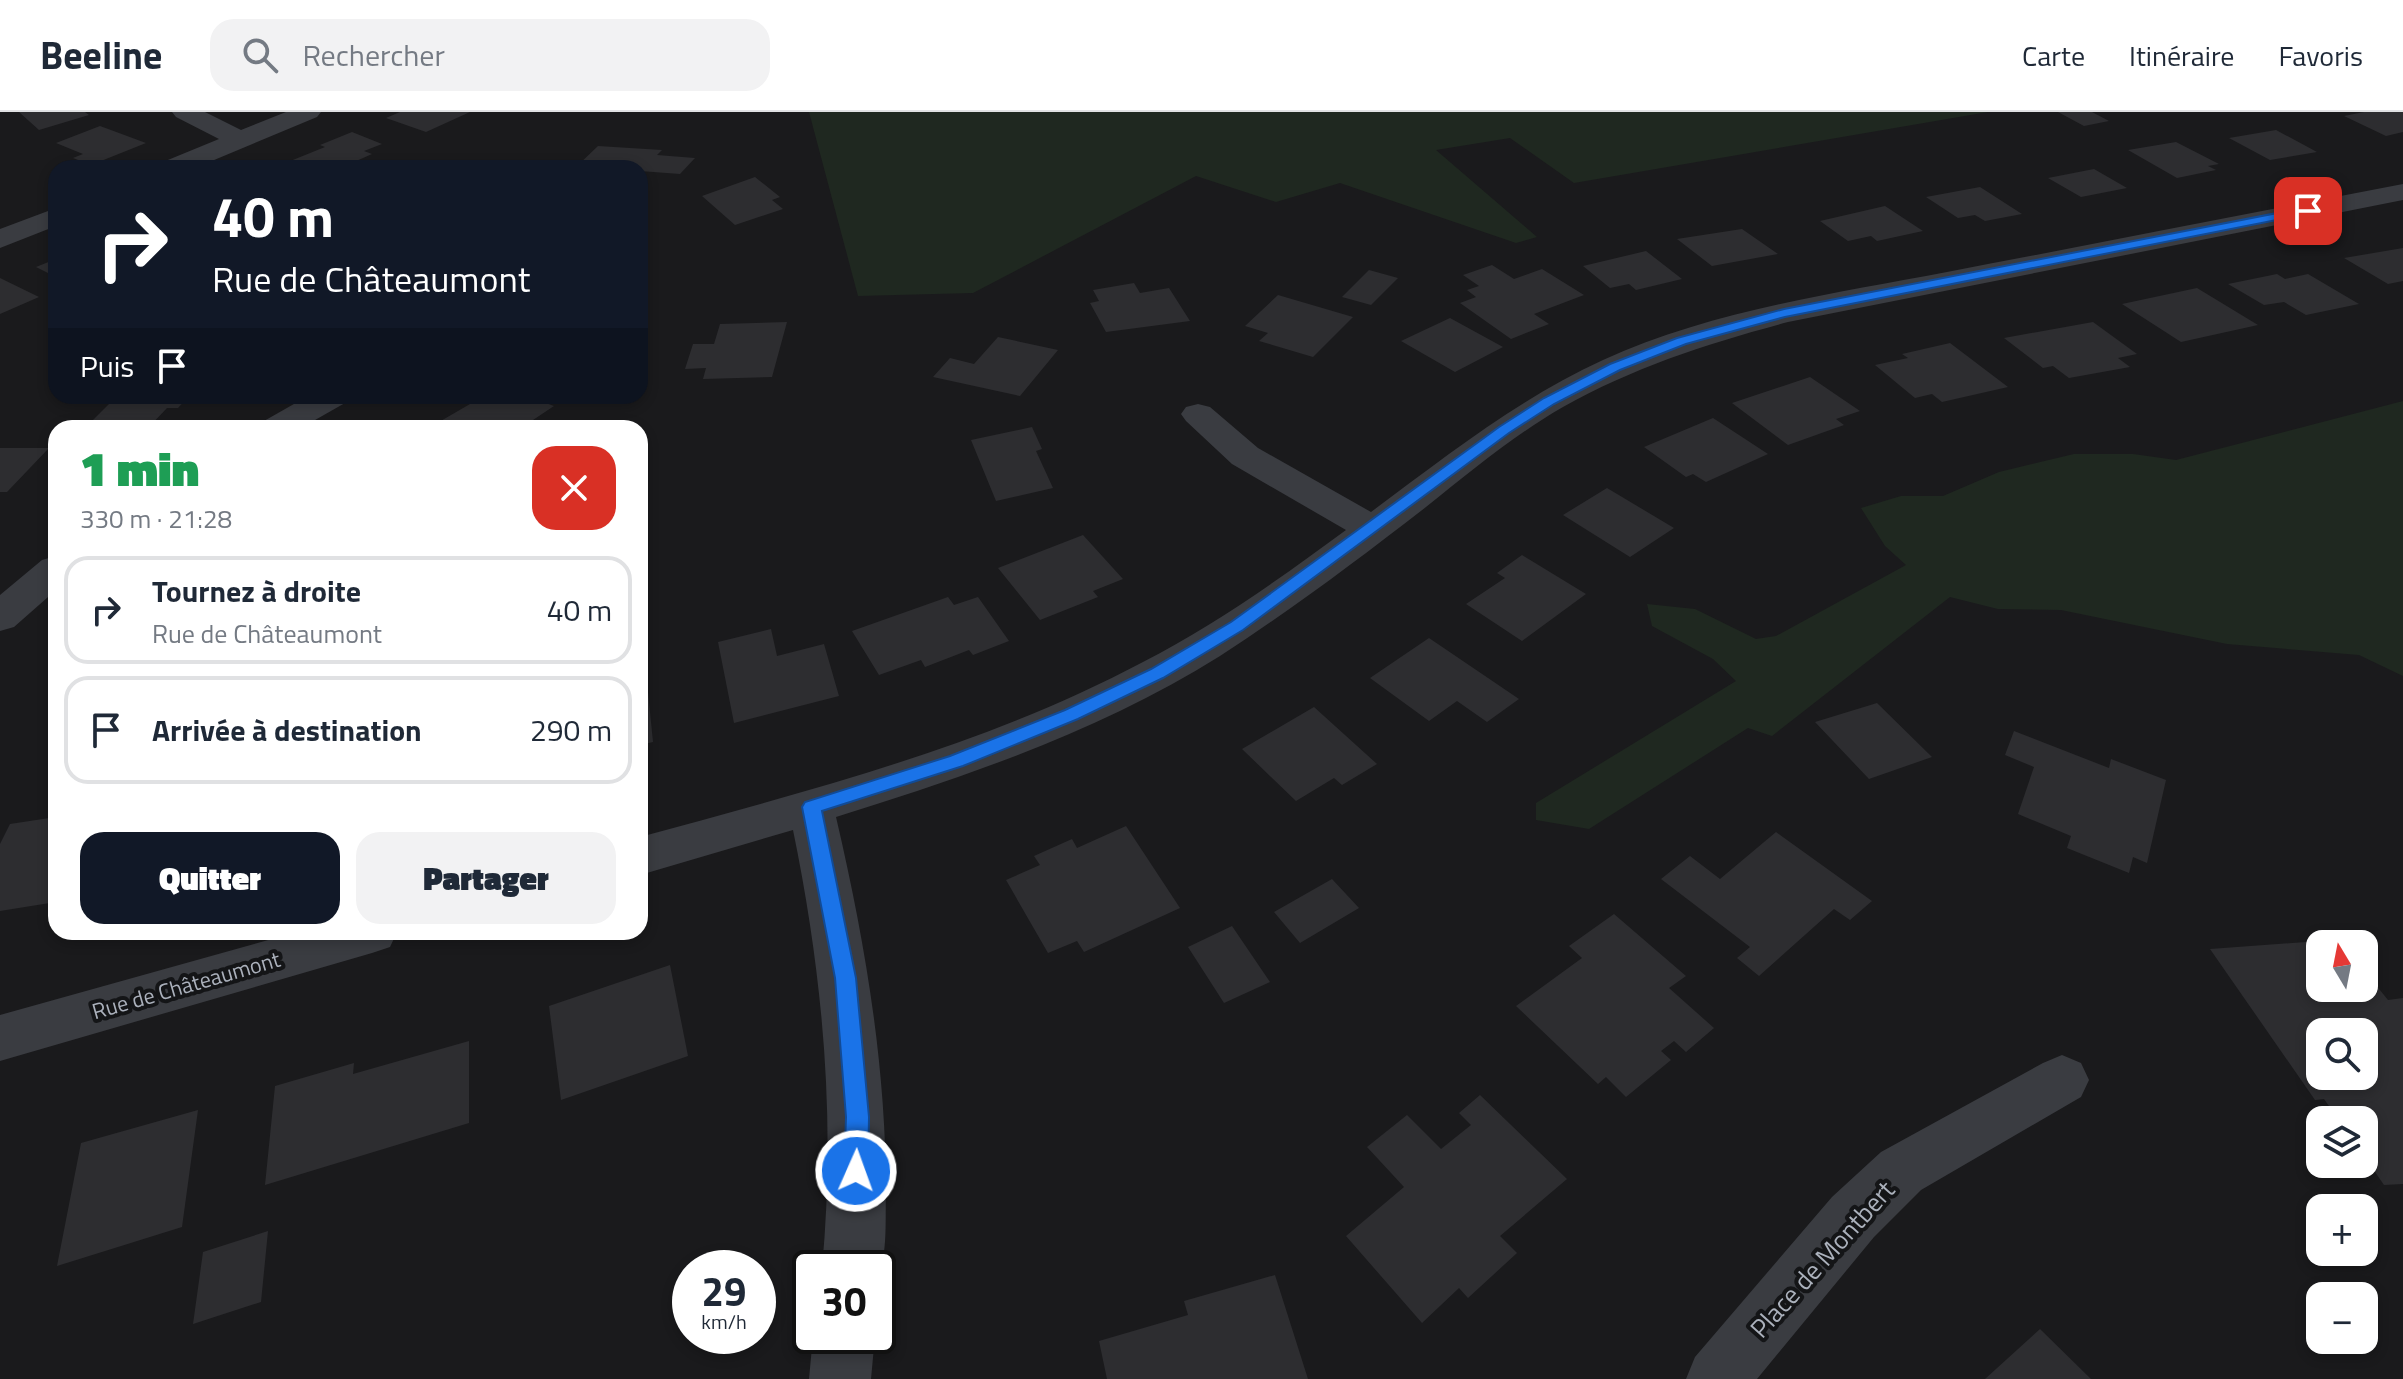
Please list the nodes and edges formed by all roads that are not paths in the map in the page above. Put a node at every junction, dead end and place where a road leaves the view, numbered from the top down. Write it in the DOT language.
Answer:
graph roads {
  1 [pos="185,112"];
  2 [pos="308,112"];
  3 [pos="240,140"];
  4 [pos="191,160"];
  5 [pos="2402,193"];
  6 [pos="48,219"];
  7 [pos="0,239"];
  8 [pos="319,404"];
  9 [pos="1198,414"];
  10 [pos="290,420"];
  11 [pos="1371,528"];
  12 [pos="48,576"];
  13 [pos="0,617"];
  14 [pos="811,807"];
  15 [pos="648,854"];
  16 [pos="344,940"];
  17 [pos="0,1038"];
  18 [pos="2062,1080"];
  19 [pos="853,1250"];
  20 [pos="842,1354"];
  21 [pos="840,1379"];
  22 [pos="1717,1379"];
  1 -- 3 [label="street"];
  2 -- 3 [label="street"];
  3 -- 4 [label="street"];
  5 -- 11 [label="street"];
  6 -- 7 [label="street"];
  8 -- 10 [label="street"];
  9 -- 11 [label="street"];
  11 -- 14 [label="street"];
  12 -- 13 [label="street"];
  14 -- 15 [label="street"];
  14 -- 19 [label="street"];
  16 -- 17 [label="street, Rue de Châteaumont"];
  18 -- 22 [label="street, Place de Montbert"];
  20 -- 21 [label="street"];
}
